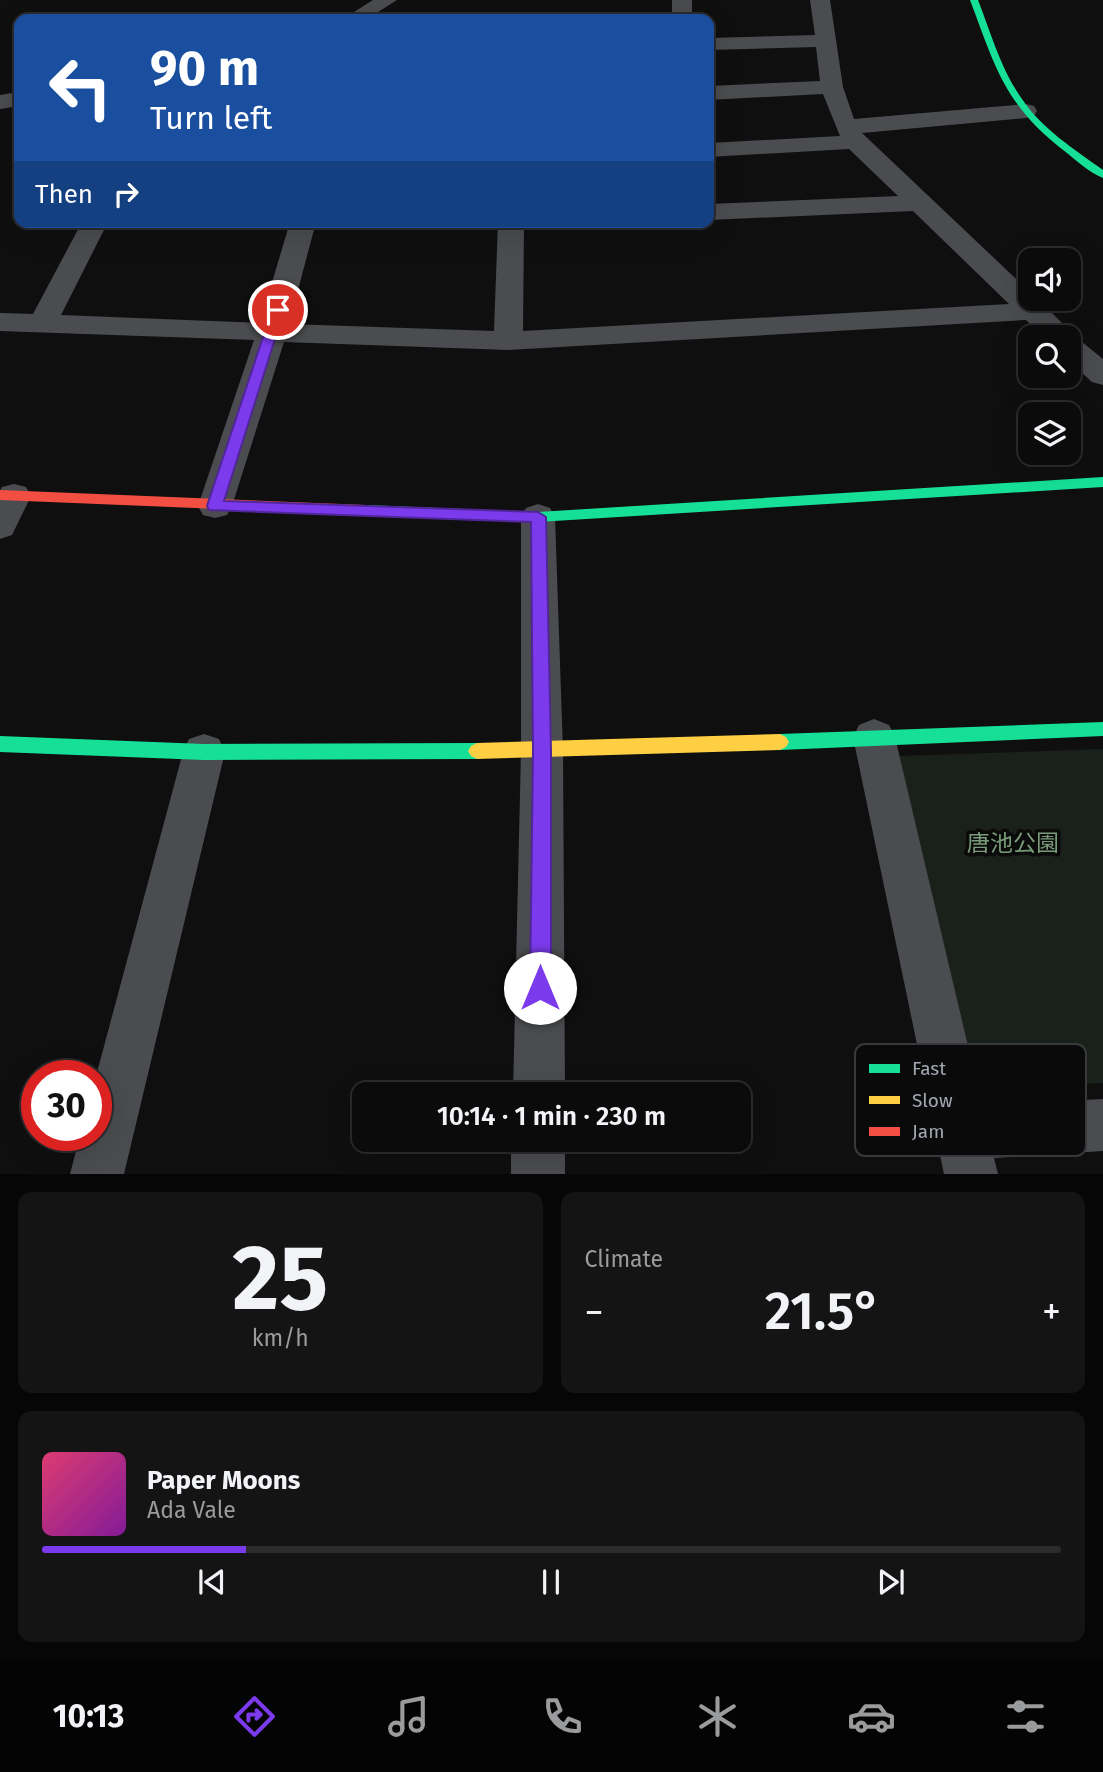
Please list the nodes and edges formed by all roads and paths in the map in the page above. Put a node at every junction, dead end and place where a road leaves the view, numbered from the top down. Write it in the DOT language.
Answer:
graph roads {
  1 [pos="387,0"];
  2 [pos="820,0"];
  3 [pos="974,0"];
  4 [pos="362,14"];
  5 [pos="826,41"];
  6 [pos="714,44"];
  7 [pos="832,87"];
  8 [pos="714,93"];
  9 [pos="1026,111"];
  10 [pos="852,134"];
  11 [pos="714,149"];
  12 [pos="1103,175"];
  13 [pos="919,203"];
  14 [pos="714,212"];
  15 [pos="92,228"];
  16 [pos="301,228"];
  17 [pos="511,228"];
  18 [pos="1018,298"];
  19 [pos="1032,311"];
  20 [pos="0,322"];
  21 [pos="43,322"];
  22 [pos="1048,325"];
  23 [pos="272,332"];
  24 [pos="508,341"];
  25 [pos="1081,356"];
  26 [pos="1103,375"];
  27 [pos="1103,482"];
  28 [pos="5,506"];
  29 [pos="215,506"];
  30 [pos="538,517"];
  31 [pos="1103,729"];
  32 [pos="874,737"];
  33 [pos="0,744"];
  34 [pos="542,751"];
  35 [pos="204,752"];
  36 [pos="942,1044"];
  37 [pos="539,1082"];
  38 [pos="538,1152"];
  39 [pos="97,1174"];
  40 [pos="538,1174"];
  1 -- 4 [label="street"];
  2 -- 5 [label="street"];
  3 -- 9 [label="street"];
  5 -- 6 [label="street"];
  5 -- 7 [label="street"];
  7 -- 8 [label="street"];
  7 -- 10 [label="street"];
  9 -- 10 [label="street"];
  9 -- 12 [label="street"];
  10 -- 11 [label="street"];
  10 -- 13 [label="street"];
  13 -- 14 [label="street"];
  13 -- 18 [label="street"];
  15 -- 21 [label="street"];
  16 -- 23 [label="street"];
  17 -- 24 [label="street"];
  19 -- 22 [label="street"];
  19 -- 24 [label="street"];
  20 -- 21 [label="street"];
  21 -- 23 [label="street"];
  23 -- 24 [label="street"];
  23 -- 29 [label="street"];
  25 -- 26 [label="street"];
  27 -- 30 [label="street"];
  28 -- 29 [label="street"];
  29 -- 30 [label="street"];
  30 -- 34 [label="street"];
  31 -- 32 [label="street"];
  32 -- 34 [label="street"];
  32 -- 36 [label="street"];
  33 -- 35 [label="street"];
  34 -- 35 [label="street"];
  34 -- 37 [label="street"];
  35 -- 39 [label="street"];
  38 -- 40 [label="street"];
}
